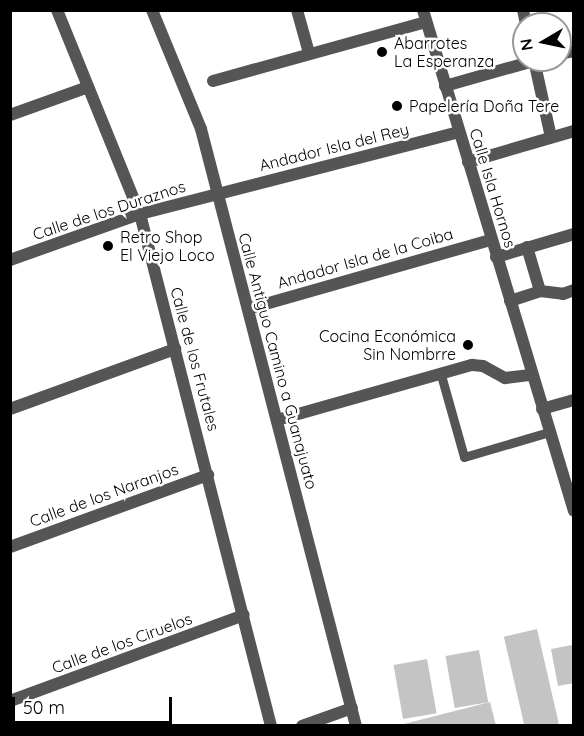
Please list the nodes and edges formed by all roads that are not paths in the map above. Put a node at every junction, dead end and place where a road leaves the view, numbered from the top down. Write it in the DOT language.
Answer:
graph roads {
  1 [pos="57,10"];
  2 [pos="152,10"];
  3 [pos="297,10"];
  4 [pos="424,16"];
  5 [pos="309,53"];
  6 [pos="512,66"];
  7 [pos="537,72"];
  8 [pos="213,81"];
  9 [pos="445,86"];
  10 [pos="88,87"];
  11 [pos="10,115"];
  12 [pos="573,131"];
  13 [pos="459,132"];
  14 [pos="551,137"];
  15 [pos="468,162"];
  16 [pos="217,193"];
  17 [pos="140,214"];
  18 [pos="573,234"];
  19 [pos="491,240"];
  20 [pos="527,248"];
  21 [pos="496,257"];
  22 [pos="10,260"];
  23 [pos="540,291"];
  24 [pos="573,291"];
  25 [pos="510,301"];
  26 [pos="248,309"];
  27 [pos="175,349"];
  28 [pos="441,375"];
  29 [pos="531,375"];
  30 [pos="573,400"];
  31 [pos="10,409"];
  32 [pos="542,409"];
  33 [pos="277,420"];
  34 [pos="549,432"];
  35 [pos="208,475"];
  36 [pos="573,512"];
  37 [pos="10,547"];
  38 [pos="244,615"];
  39 [pos="10,701"];
  40 [pos="352,708"];
  41 [pos="271,726"];
  42 [pos="302,726"];
  43 [pos="356,726"];
  1 -- 10 [label="street, Calle de los Frutales"];
  2 -- 16 [label="street, Calle Antiguo Camino a Guanajuato"];
  3 -- 5 [label="street"];
  4 -- 5 [label="street"];
  4 -- 9 [label="street, Calle Isla Hornos"];
  5 -- 8 [label="street"];
  6 -- 9 [label="street"];
  7 -- 14 [label="street"];
  9 -- 13 [label="street, Calle Isla Hornos"];
  10 -- 11 [label="street"];
  10 -- 17 [label="street, Calle de los Frutales"];
  12 -- 14 [label="street"];
  13 -- 15 [label="street, Calle Isla Hornos"];
  13 -- 16 [label="street, Andador Isla del Rey"];
  14 -- 15 [label="street"];
  15 -- 19 [label="street, Calle Isla Hornos"];
  16 -- 17 [label="street, Calle de los Duraznos"];
  16 -- 26 [label="street, Calle Antiguo Camino a Guanajuato"];
  17 -- 22 [label="street, Calle de los Duraznos"];
  17 -- 27 [label="street, Calle de los Frutales"];
  18 -- 20 [label="street"];
  19 -- 21 [label="street, Calle Isla Hornos"];
  19 -- 26 [label="street, Andador Isla de la Coiba"];
  20 -- 21 [label="street"];
  20 -- 23 [label="street"];
  21 -- 25 [label="street, Calle Isla Hornos"];
  23 -- 24 [label="street"];
  23 -- 25 [label="street"];
  25 -- 29 [label="street, Calle Isla Hornos"];
  26 -- 33 [label="street, Calle Antiguo Camino a Guanajuato"];
  27 -- 31 [label="street"];
  27 -- 35 [label="street, Calle de los Frutales"];
  28 -- 29 [label="street"];
  28 -- 33 [label="street"];
  28 -- 34 [label="lane"];
  29 -- 32 [label="street, Calle Isla Hornos"];
  30 -- 32 [label="street"];
  32 -- 34 [label="street, Calle Isla Hornos"];
  33 -- 40 [label="street, Calle Antiguo Camino a Guanajuato"];
  34 -- 36 [label="street, Calle Isla Hornos"];
  35 -- 37 [label="street, Calle de los Naranjos"];
  35 -- 38 [label="street, Calle de los Frutales"];
  38 -- 39 [label="street, Calle de los Ciruelos"];
  38 -- 41 [label="street, Calle de los Frutales"];
  40 -- 42 [label="street"];
  40 -- 43 [label="street, Calle Antiguo Camino a Guanajuato"];
}
